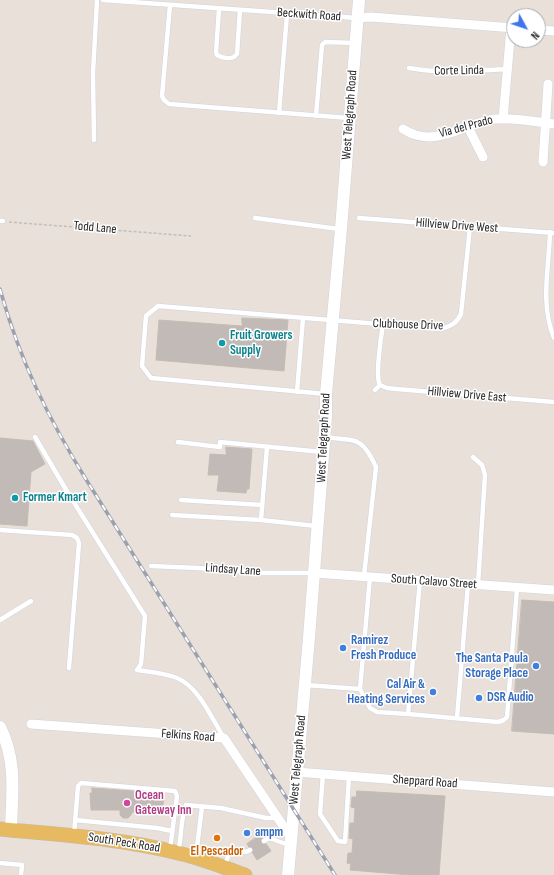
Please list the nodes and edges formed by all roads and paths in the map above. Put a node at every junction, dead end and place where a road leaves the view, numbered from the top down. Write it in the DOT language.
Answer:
graph roads {
  1 [pos="96,0"];
  2 [pos="103,0"];
  3 [pos="359,0"];
  4 [pos="170,5"];
  5 [pos="219,9"];
  6 [pos="240,10"];
  7 [pos="287,14"];
  8 [pos="357,18"];
  9 [pos="506,27"];
  10 [pos="355,43"];
  11 [pos="511,48"];
  12 [pos="410,68"];
  13 [pos="508,70"];
  14 [pos="548,84"];
  15 [pos="279,113"];
  16 [pos="316,116"];
  17 [pos="350,118"];
  18 [pos="503,118"];
  19 [pos="550,123"];
  20 [pos="468,127"];
  21 [pos="403,129"];
  22 [pos="94,140"];
  23 [pos="483,157"];
  24 [pos="543,162"];
  25 [pos="255,218"];
  26 [pos="359,218"];
  27 [pos="2,221"];
  28 [pos="470,227"];
  29 [pos="341,229"];
  30 [pos="552,233"];
  31 [pos="191,236"];
  32 [pos="303,318"];
  33 [pos="333,321"];
  34 [pos="383,325"];
  35 [pos="554,338"];
  36 [pos="380,385"];
  37 [pos="376,390"];
  38 [pos="297,392"];
  39 [pos="326,394"];
  40 [pos="554,402"];
  41 [pos="35,436"];
  42 [pos="325,437"];
  43 [pos="178,442"];
  44 [pos="267,447"];
  45 [pos="324,452"];
  46 [pos="473,457"];
  47 [pos="181,500"];
  48 [pos="262,505"];
  49 [pos="172,514"];
  50 [pos="261,520"];
  51 [pos="318,526"];
  52 [pos="0,530"];
  53 [pos="151,566"];
  54 [pos="314,573"];
  55 [pos="367,576"];
  56 [pos="420,580"];
  57 [pos="468,584"];
  58 [pos="478,585"];
  59 [pos="517,588"];
  60 [pos="554,590"];
  61 [pos="31,601"];
  62 [pos="0,620"];
  63 [pos="69,668"];
  64 [pos="305,685"];
  65 [pos="360,689"];
  66 [pos="408,714"];
  67 [pos="457,718"];
  68 [pos="31,724"];
  69 [pos="0,727"];
  70 [pos="224,738"];
  71 [pos="296,772"];
  72 [pos="323,774"];
  73 [pos="349,776"];
  74 [pos="554,792"];
  75 [pos="202,807"];
  76 [pos="277,818"];
  77 [pos="75,820"];
  78 [pos="5,829"];
  79 [pos="172,831"];
  80 [pos="74,835"];
  81 [pos="264,841"];
  82 [pos="291,842"];
  83 [pos="250,850"];
  84 [pos="174,851"];
  85 [pos="196,857"];
  86 [pos="0,863"];
  87 [pos="224,867"];
  88 [pos="21,875"];
  89 [pos="245,875"];
  90 [pos="288,875"];
  1 -- 22 [label="lane"];
  2 -- 4 [label="lane, Beckwith Road"];
  3 -- 8 [label="main road, West Telegraph Road"];
  4 -- 5 [label="lane, Beckwith Road"];
  4 -- 15 [label="lane"];
  5 -- 6 [label="lane, Beckwith Road"];
  5 -- 6 [label="lane"];
  6 -- 7 [label="lane, Beckwith Road"];
  7 -- 8 [label="lane, Beckwith Road"];
  7 -- 15 [label="lane"];
  8 -- 9 [label="street, Beckwith Road"];
  8 -- 10 [label="main road, West Telegraph Road"];
  10 -- 16 [label="lane"];
  10 -- 17 [label="main road, West Telegraph Road"];
  11 -- 13 [label="street"];
  12 -- 13 [label="lane, Corte Linda"];
  13 -- 18 [label="street"];
  14 -- 19 [label="street"];
  15 -- 16 [label="lane"];
  16 -- 17 [label="lane"];
  17 -- 29 [label="main road, West Telegraph Road"];
  18 -- 19 [label="street, Via del Prado"];
  18 -- 20 [label="street, Via del Prado"];
  19 -- 24 [label="street"];
  20 -- 21 [label="street, Via del Prado"];
  20 -- 23 [label="street"];
  25 -- 29 [label="lane"];
  26 -- 28 [label="lane, Hillview Drive West"];
  27 -- 31 [label="path, Todd Lane"];
  28 -- 30 [label="lane, Hillview Drive West"];
  28 -- 34 [label="lane, Clubhouse Drive"];
  29 -- 33 [label="main road, West Telegraph Road"];
  30 -- 35 [label="lane"];
  32 -- 33 [label="lane, Clubhouse Drive"];
  32 -- 38 [label="lane"];
  32 -- 38 [label="lane, Clubhouse Drive"];
  33 -- 34 [label="lane, Clubhouse Drive"];
  33 -- 39 [label="main road, West Telegraph Road"];
  34 -- 36 [label="lane"];
  36 -- 37 [label="lane"];
  36 -- 40 [label="lane, Hillview Drive East"];
  38 -- 39 [label="lane"];
  39 -- 42 [label="main road, West Telegraph Road"];
  41 -- 70 [label="lane"];
  42 -- 45 [label="main road, West Telegraph Road"];
  42 -- 55 [label="lane"];
  43 -- 44 [label="lane"];
  44 -- 45 [label="lane"];
  44 -- 48 [label="lane"];
  45 -- 51 [label="main road, West Telegraph Road"];
  46 -- 58 [label="lane"];
  47 -- 48 [label="lane"];
  48 -- 50 [label="lane"];
  49 -- 50 [label="lane"];
  50 -- 51 [label="lane"];
  51 -- 54 [label="main road, West Telegraph Road"];
  52 -- 63 [label="lane"];
  53 -- 54 [label="lane, Lindsay Lane"];
  54 -- 55 [label="street, South Calavo Street"];
  54 -- 64 [label="main road, West Telegraph Road"];
  55 -- 56 [label="street, South Calavo Street"];
  55 -- 65 [label="lane"];
  56 -- 57 [label="street, South Calavo Street"];
  56 -- 66 [label="lane"];
  57 -- 58 [label="street, South Calavo Street"];
  57 -- 67 [label="lane"];
  58 -- 59 [label="street, South Calavo Street"];
  59 -- 60 [label="street, South Calavo Street"];
  59 -- 67 [label="lane"];
  61 -- 62 [label="lane"];
  64 -- 65 [label="lane"];
  64 -- 71 [label="main road, West Telegraph Road"];
  65 -- 66 [label="lane"];
  66 -- 67 [label="lane"];
  68 -- 70 [label="street, Felkins Road"];
  69 -- 78 [label="main road"];
  70 -- 76 [label="street, Felkins Road"];
  71 -- 72 [label="street, Sheppard Road"];
  71 -- 82 [label="main road, West Telegraph Road"];
  72 -- 73 [label="street, Sheppard Road"];
  72 -- 73 [label="lane"];
  73 -- 74 [label="street, Sheppard Road"];
  75 -- 76 [label="lane"];
  75 -- 84 [label="lane"];
  75 -- 85 [label="lane"];
  76 -- 82 [label="street, Felkins Road"];
  77 -- 79 [label="lane"];
  77 -- 79 [label="lane"];
  77 -- 80 [label="lane"];
  78 -- 80 [label="main road, South Peck Road"];
  79 -- 84 [label="lane"];
  80 -- 84 [label="main road, South Peck Road"];
  81 -- 82 [label="lane"];
  82 -- 90 [label="main road, West Telegraph Road"];
  83 -- 87 [label="lane"];
  84 -- 85 [label="main road, South Peck Road"];
  85 -- 87 [label="main road, South Peck Road"];
  86 -- 88 [label="lane"];
  87 -- 89 [label="main road, South Peck Road"];
}
